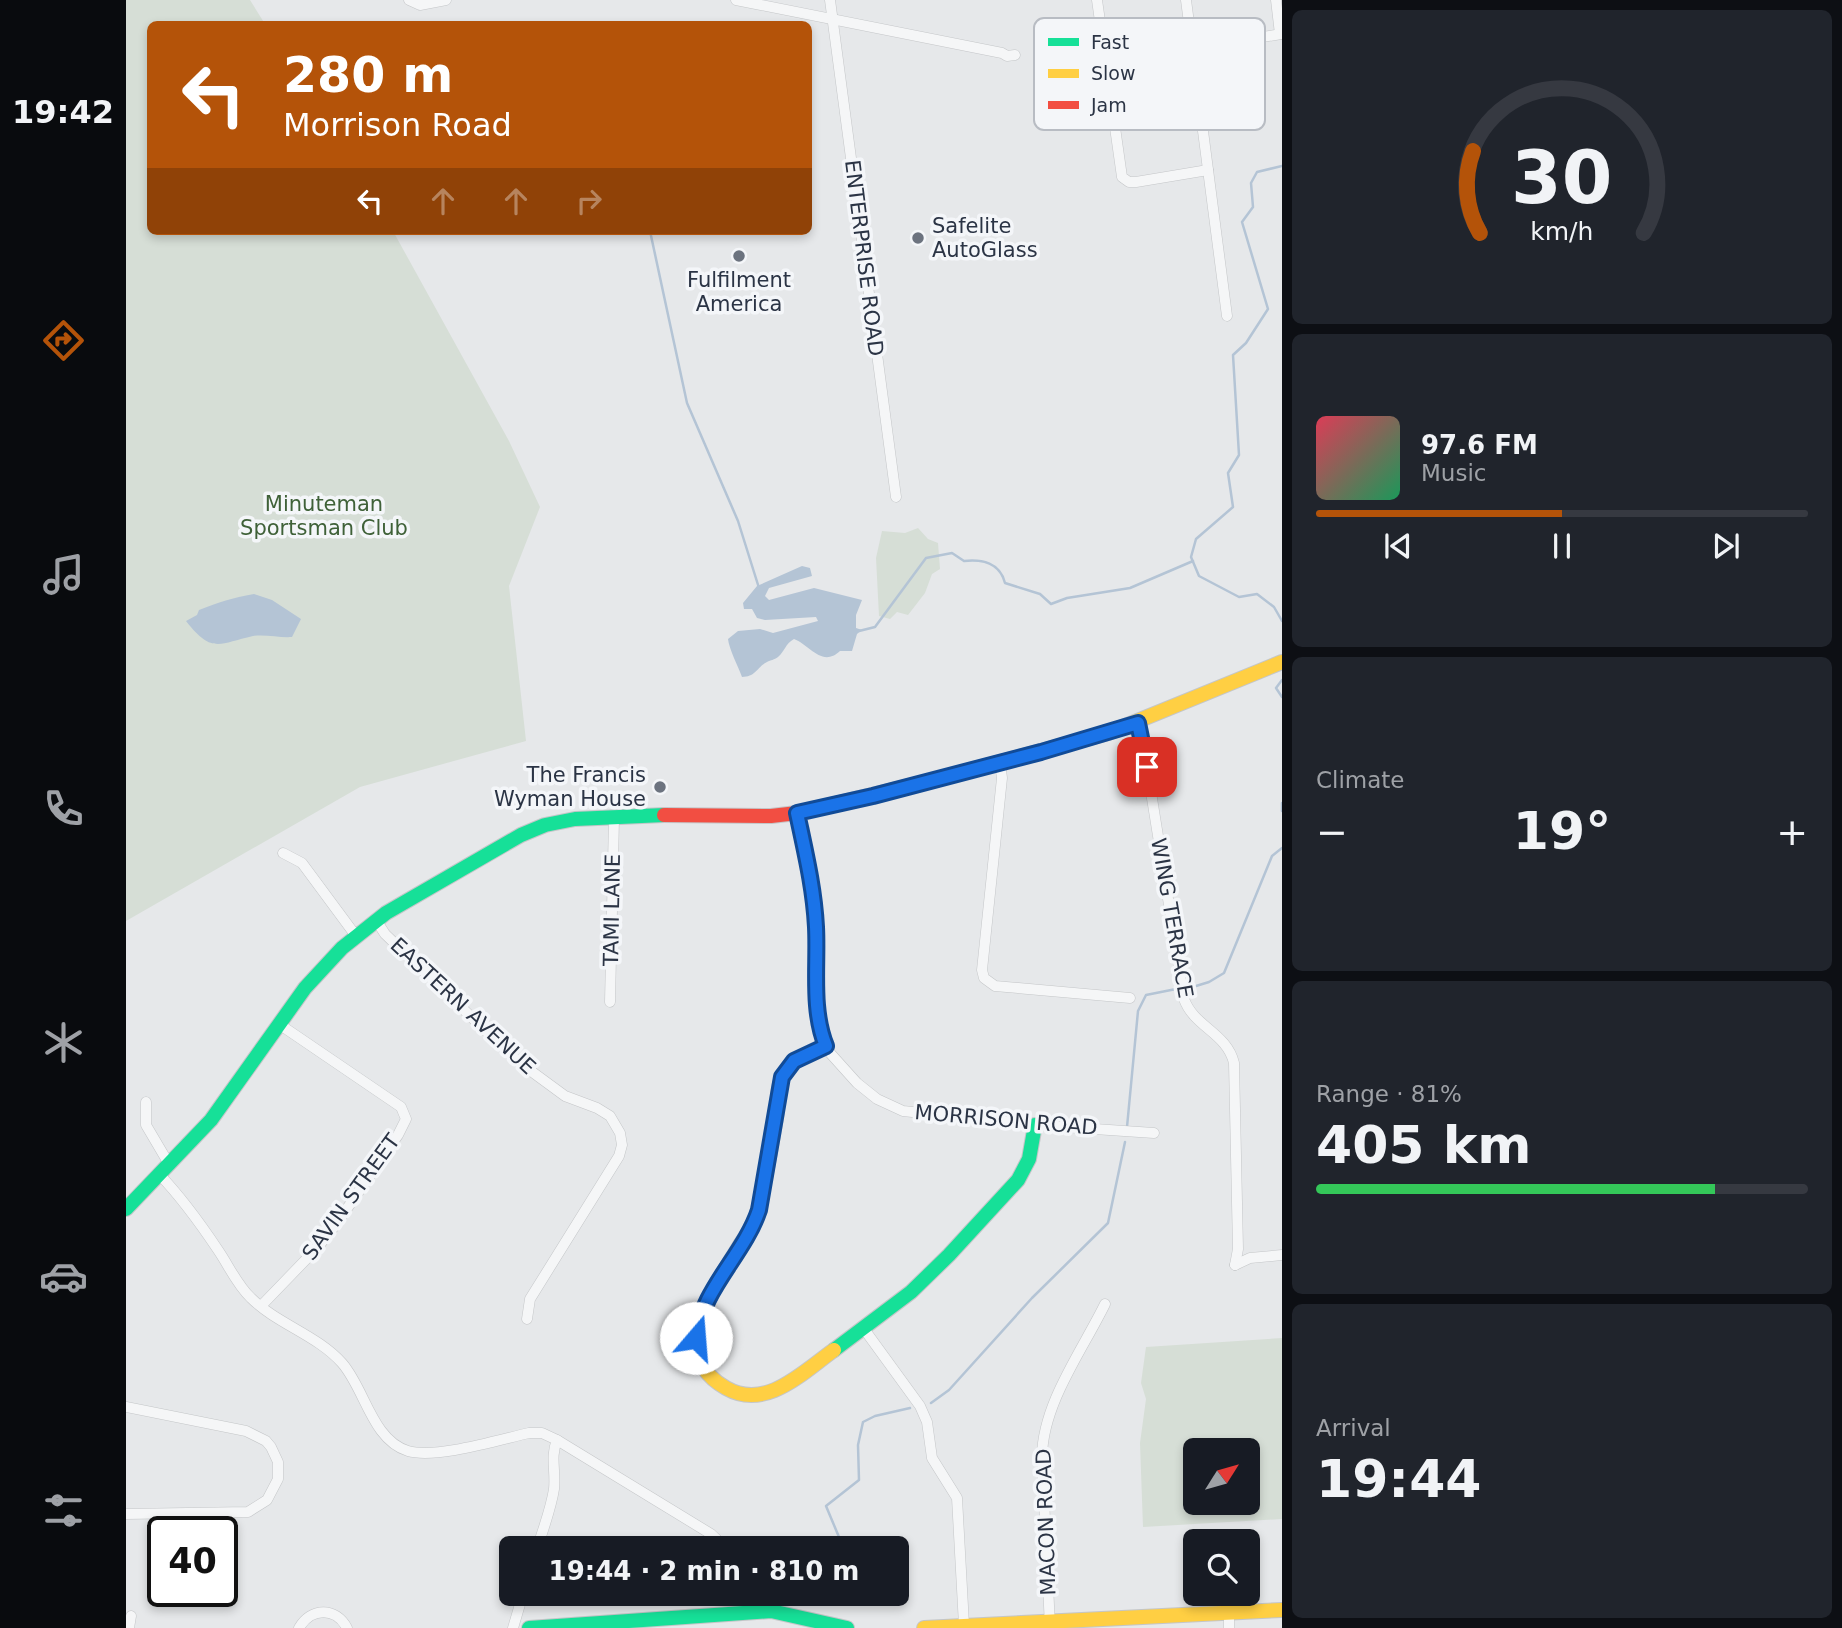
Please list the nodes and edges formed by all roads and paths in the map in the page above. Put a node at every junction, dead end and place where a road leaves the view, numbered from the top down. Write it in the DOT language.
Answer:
graph roads {
  1 [pos="409,0"];
  2 [pos="446,0"];
  3 [pos="736,0"];
  4 [pos="830,0"];
  5 [pos="1097,0"];
  6 [pos="1186,0"];
  7 [pos="1276,0"];
  8 [pos="1099,18"];
  9 [pos="1188,18"];
  10 [pos="833,19"];
  11 [pos="1281,34"];
  12 [pos="1016,55"];
  13 [pos="1115,130"];
  14 [pos="1203,130"];
  15 [pos="1208,170"];
  16 [pos="1227,316"];
  17 [pos="896,498"];
  18 [pos="1282,662"];
  19 [pos="1138,723"];
  20 [pos="1000,764"];
  21 [pos="797,813"];
  22 [pos="614,818"];
  23 [pos="283,853"];
  24 [pos="376,920"];
  25 [pos="356,936"];
  26 [pos="1130,998"];
  27 [pos="610,1002"];
  28 [pos="279,1024"];
  29 [pos="826,1046"];
  30 [pos="146,1102"];
  31 [pos="1035,1125"];
  32 [pos="1154,1133"];
  33 [pos="164,1169"];
  34 [pos="126,1209"];
  35 [pos="1282,1255"];
  36 [pos="1105,1304"];
  37 [pos="261,1306"];
  38 [pos="527,1319"];
  39 [pos="864,1329"];
  40 [pos="126,1406"];
  41 [pos="558,1440"];
  42 [pos="126,1514"];
  43 [pos="541,1536"];
  44 [pos="713,1536"];
  45 [pos="519,1606"];
  46 [pos="769,1606"];
  47 [pos="1282,1610"];
  48 [pos="771,1611"];
  49 [pos="1229,1612"];
  50 [pos="131,1616"];
  51 [pos="1140,1622"];
  52 [pos="1050,1624"];
  53 [pos="964,1625"];
  54 [pos="129,1628"];
  55 [pos="299,1628"];
  56 [pos="347,1628"];
  57 [pos="513,1628"];
  58 [pos="530,1628"];
  59 [pos="847,1628"];
  60 [pos="924,1628"];
  61 [pos="1229,1628"];
  1 -- 2 [label="street"];
  3 -- 10 [label="street"];
  4 -- 10 [label="street, ENTERPRISE ROAD"];
  5 -- 8 [label="street"];
  6 -- 9 [label="street"];
  7 -- 11 [label="street"];
  10 -- 12 [label="street"];
  10 -- 17 [label="street, ENTERPRISE ROAD"];
  13 -- 15 [label="street"];
  14 -- 15 [label="street"];
  15 -- 16 [label="street"];
  18 -- 19 [label="street"];
  19 -- 20 [label="street"];
  19 -- 35 [label="street, WING TERRACE"];
  20 -- 21 [label="street"];
  20 -- 26 [label="street"];
  21 -- 22 [label="street"];
  21 -- 29 [label="street, MORRISON ROAD"];
  22 -- 24 [label="street"];
  22 -- 27 [label="street, TAMI LANE"];
  23 -- 25 [label="street"];
  24 -- 25 [label="street"];
  24 -- 38 [label="street, EASTERN AVENUE"];
  25 -- 28 [label="street"];
  28 -- 33 [label="street"];
  28 -- 37 [label="street, SAVIN STREET"];
  29 -- 31 [label="street, MORRISON ROAD"];
  29 -- 39 [label="street"];
  30 -- 33 [label="street"];
  31 -- 32 [label="street, MORRISON ROAD"];
  31 -- 39 [label="street"];
  33 -- 34 [label="street"];
  33 -- 37 [label="street"];
  36 -- 52 [label="street, MACON ROAD"];
  37 -- 41 [label="street"];
  39 -- 53 [label="street"];
  40 -- 42 [label="street"];
  41 -- 43 [label="street"];
  41 -- 44 [label="street"];
  45 -- 57 [label="street"];
  46 -- 48 [label="street"];
  47 -- 49 [label="street"];
  48 -- 58 [label="street"];
  48 -- 59 [label="street"];
  49 -- 51 [label="street"];
  49 -- 61 [label="street"];
  50 -- 54 [label="street"];
  51 -- 52 [label="street"];
  52 -- 53 [label="street"];
  53 -- 60 [label="street"];
  55 -- 56 [label="street"];
}
